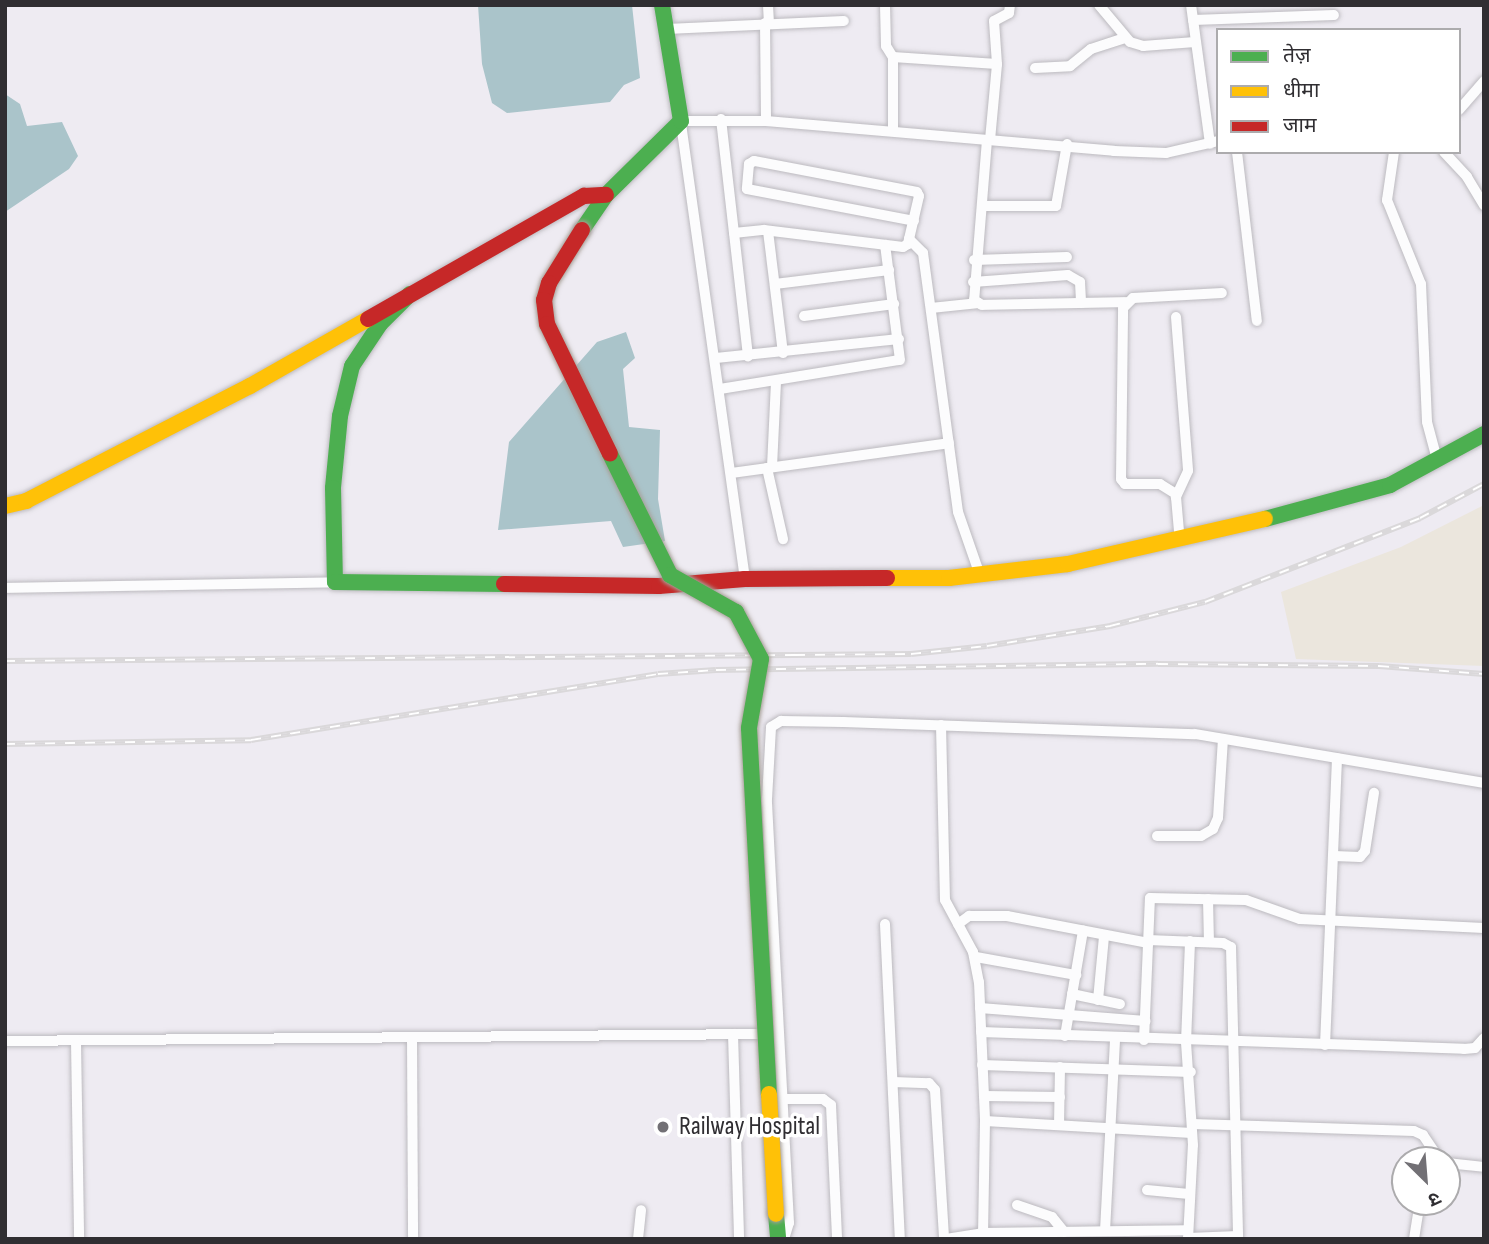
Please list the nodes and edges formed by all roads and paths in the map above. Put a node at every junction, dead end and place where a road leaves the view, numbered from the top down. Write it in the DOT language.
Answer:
graph roads {
  1 [pos="662,5"];
  2 [pos="768,5"];
  3 [pos="885,5"];
  4 [pos="1010,5"];
  5 [pos="1099,5"];
  6 [pos="1191,5"];
  7 [pos="1334,15"];
  8 [pos="1193,20"];
  9 [pos="844,21"];
  10 [pos="767,23"];
  11 [pos="666,29"];
  12 [pos="1125,38"];
  13 [pos="1195,42"];
  14 [pos="893,57"];
  15 [pos="997,64"];
  16 [pos="1035,68"];
  17 [pos="1484,82"];
  18 [pos="1461,108"];
  19 [pos="721,119"];
  20 [pos="681,121"];
  21 [pos="766,121"];
  22 [pos="893,131"];
  23 [pos="989,140"];
  24 [pos="1214,143"];
  25 [pos="1067,144"];
  26 [pos="1237,154"];
  27 [pos="1394,154"];
  28 [pos="1446,154"];
  29 [pos="606,195"];
  30 [pos="1484,205"];
  31 [pos="982,206"];
  32 [pos="914,221"];
  33 [pos="768,231"];
  34 [pos="734,233"];
  35 [pos="909,239"];
  36 [pos="885,245"];
  37 [pos="1067,257"];
  38 [pos="974,260"];
  39 [pos="889,270"];
  40 [pos="974,282"];
  41 [pos="775,284"];
  42 [pos="1222,293"];
  43 [pos="410,294"];
  44 [pos="1125,302"];
  45 [pos="979,303"];
  46 [pos="1081,303"];
  47 [pos="894,304"];
  48 [pos="931,308"];
  49 [pos="804,316"];
  50 [pos="1176,317"];
  51 [pos="1257,321"];
  52 [pos="899,339"];
  53 [pos="783,354"];
  54 [pos="748,356"];
  55 [pos="716,358"];
  56 [pos="776,381"];
  57 [pos="720,389"];
  58 [pos="1484,434"];
  59 [pos="949,443"];
  60 [pos="1437,460"];
  61 [pos="770,468"];
  62 [pos="731,473"];
  63 [pos="1176,494"];
  64 [pos="5,506"];
  65 [pos="1180,536"];
  66 [pos="783,539"];
  67 [pos="980,575"];
  68 [pos="745,579"];
  69 [pos="335,582"];
  70 [pos="5,588"];
  71 [pos="941,725"];
  72 [pos="1223,739"];
  73 [pos="1337,758"];
  74 [pos="1484,783"];
  75 [pos="1374,793"];
  76 [pos="1157,836"];
  77 [pos="1334,856"];
  78 [pos="1208,899"];
  79 [pos="1331,921"];
  80 [pos="885,924"];
  81 [pos="957,924"];
  82 [pos="1484,928"];
  83 [pos="1083,931"];
  84 [pos="1104,936"];
  85 [pos="1191,941"];
  86 [pos="1148,942"];
  87 [pos="1209,942"];
  88 [pos="976,957"];
  89 [pos="1076,975"];
  90 [pos="1072,994"];
  91 [pos="1098,1000"];
  92 [pos="1120,1004"];
  93 [pos="980,1008"];
  94 [pos="1069,1014"];
  95 [pos="1145,1021"];
  96 [pos="981,1032"];
  97 [pos="733,1034"];
  98 [pos="780,1034"];
  99 [pos="1065,1036"];
  100 [pos="412,1037"];
  101 [pos="1115,1038"];
  102 [pos="1484,1038"];
  103 [pos="1233,1039"];
  104 [pos="1144,1040"];
  105 [pos="5,1041"];
  106 [pos="76,1041"];
  107 [pos="1186,1042"];
  108 [pos="1325,1045"];
  109 [pos="982,1065"];
  110 [pos="1060,1067"];
  111 [pos="1115,1069"];
  112 [pos="1191,1072"];
  113 [pos="894,1082"];
  114 [pos="984,1096"];
  115 [pos="1060,1097"];
  116 [pos="783,1099"];
  117 [pos="985,1121"];
  118 [pos="1059,1125"];
  119 [pos="1235,1125"];
  120 [pos="1112,1128"];
  121 [pos="1192,1129"];
  122 [pos="1430,1146"];
  123 [pos="1461,1165"];
  124 [pos="1484,1167"];
  125 [pos="1147,1190"];
  126 [pos="1189,1194"];
  127 [pos="1017,1205"];
  128 [pos="641,1210"];
  129 [pos="1418,1216"];
  130 [pos="1064,1231"];
  131 [pos="1105,1231"];
  132 [pos="980,1235"];
  133 [pos="1117,1235"];
  134 [pos="1024,1236"];
  135 [pos="1188,1236"];
  136 [pos="1238,1237"];
  137 [pos="79,1239"];
  138 [pos="413,1239"];
  139 [pos="638,1239"];
  140 [pos="739,1239"];
  141 [pos="778,1239"];
  142 [pos="784,1239"];
  143 [pos="837,1239"];
  144 [pos="900,1239"];
  145 [pos="945,1239"];
  146 [pos="1414,1239"];
  1 -- 11 [label="main road"];
  2 -- 10 [label="street"];
  3 -- 14 [label="street"];
  4 -- 15 [label="street"];
  5 -- 12 [label="street"];
  6 -- 8 [label="street"];
  7 -- 8 [label="street"];
  8 -- 13 [label="street"];
  9 -- 10 [label="street"];
  10 -- 11 [label="street"];
  10 -- 21 [label="street"];
  11 -- 20 [label="main road"];
  12 -- 13 [label="street"];
  12 -- 16 [label="street"];
  13 -- 24 [label="street"];
  14 -- 15 [label="street"];
  14 -- 22 [label="street"];
  15 -- 23 [label="street"];
  17 -- 18 [label="street"];
  19 -- 20 [label="street"];
  19 -- 21 [label="street"];
  19 -- 34 [label="street"];
  20 -- 29 [label="main road"];
  20 -- 55 [label="street"];
  21 -- 22 [label="street"];
  22 -- 23 [label="street"];
  23 -- 25 [label="street"];
  23 -- 31 [label="street"];
  24 -- 25 [label="street"];
  25 -- 31 [label="street"];
  26 -- 51 [label="street"];
  27 -- 60 [label="street"];
  28 -- 30 [label="street"];
  29 -- 43 [label="main road"];
  29 -- 141 [label="main road, bridge"];
  31 -- 38 [label="street"];
  32 -- 32 [label="street"];
  32 -- 35 [label="street"];
  33 -- 34 [label="street"];
  33 -- 36 [label="street"];
  33 -- 41 [label="street"];
  34 -- 54 [label="street"];
  35 -- 36 [label="street"];
  35 -- 48 [label="street"];
  36 -- 39 [label="street"];
  37 -- 38 [label="street"];
  38 -- 40 [label="street"];
  39 -- 41 [label="street"];
  39 -- 47 [label="street"];
  40 -- 45 [label="street"];
  40 -- 46 [label="street"];
  41 -- 53 [label="street"];
  42 -- 44 [label="street"];
  43 -- 64 [label="main road"];
  43 -- 69 [label="main road"];
  44 -- 46 [label="street"];
  44 -- 63 [label="street"];
  45 -- 46 [label="street"];
  45 -- 48 [label="street"];
  47 -- 49 [label="street"];
  47 -- 52 [label="street"];
  48 -- 59 [label="street"];
  50 -- 63 [label="street"];
  52 -- 53 [label="street"];
  52 -- 56 [label="street"];
  53 -- 54 [label="street"];
  54 -- 55 [label="street"];
  55 -- 57 [label="street"];
  56 -- 57 [label="street"];
  56 -- 61 [label="street"];
  57 -- 62 [label="street"];
  58 -- 60 [label="main road"];
  59 -- 61 [label="street"];
  59 -- 67 [label="street"];
  60 -- 65 [label="main road"];
  61 -- 62 [label="street"];
  61 -- 66 [label="street"];
  62 -- 68 [label="street"];
  63 -- 65 [label="street"];
  65 -- 67 [label="main road"];
  67 -- 68 [label="main road"];
  68 -- 69 [label="main road"];
  69 -- 70 [label="street"];
  71 -- 72 [label="street"];
  71 -- 81 [label="street"];
  71 -- 98 [label="street"];
  72 -- 73 [label="street"];
  72 -- 76 [label="street"];
  73 -- 74 [label="street"];
  73 -- 77 [label="street"];
  75 -- 77 [label="street"];
  77 -- 79 [label="street"];
  78 -- 79 [label="street"];
  78 -- 86 [label="street"];
  78 -- 87 [label="street"];
  79 -- 82 [label="street"];
  79 -- 108 [label="street"];
  80 -- 113 [label="street"];
  81 -- 83 [label="street"];
  81 -- 88 [label="street"];
  83 -- 84 [label="street"];
  83 -- 89 [label="street"];
  84 -- 86 [label="street"];
  84 -- 91 [label="street"];
  85 -- 86 [label="street"];
  85 -- 87 [label="street"];
  85 -- 107 [label="street"];
  86 -- 95 [label="street"];
  87 -- 103 [label="street"];
  88 -- 89 [label="street"];
  88 -- 93 [label="street"];
  89 -- 90 [label="street"];
  90 -- 91 [label="street"];
  90 -- 94 [label="street"];
  91 -- 92 [label="street"];
  93 -- 94 [label="street"];
  93 -- 96 [label="street"];
  94 -- 95 [label="street"];
  94 -- 99 [label="street"];
  95 -- 104 [label="street"];
  96 -- 99 [label="street"];
  96 -- 109 [label="street"];
  97 -- 98 [label="street"];
  97 -- 100 [label="street"];
  97 -- 140 [label="street"];
  98 -- 116 [label="street"];
  99 -- 101 [label="street"];
  100 -- 106 [label="street"];
  100 -- 138 [label="street"];
  101 -- 104 [label="street"];
  101 -- 111 [label="street"];
  102 -- 108 [label="street"];
  103 -- 107 [label="street"];
  103 -- 108 [label="street"];
  103 -- 119 [label="street"];
  104 -- 107 [label="street"];
  105 -- 106 [label="street"];
  106 -- 137 [label="street"];
  107 -- 112 [label="street"];
  109 -- 110 [label="street"];
  109 -- 114 [label="street"];
  110 -- 111 [label="street"];
  110 -- 115 [label="street"];
  111 -- 112 [label="street"];
  111 -- 120 [label="street"];
  112 -- 121 [label="street"];
  113 -- 144 [label="street"];
  113 -- 145 [label="street"];
  114 -- 115 [label="street"];
  114 -- 117 [label="street"];
  115 -- 118 [label="street"];
  116 -- 142 [label="street"];
  116 -- 143 [label="street"];
  117 -- 118 [label="street"];
  117 -- 132 [label="street"];
  118 -- 120 [label="street"];
  119 -- 121 [label="street"];
  119 -- 122 [label="street"];
  119 -- 136 [label="street"];
  120 -- 121 [label="street"];
  120 -- 131 [label="street"];
  121 -- 126 [label="street"];
  123 -- 124 [label="street"];
  125 -- 126 [label="street"];
  126 -- 135 [label="street"];
  127 -- 130 [label="street"];
  128 -- 139 [label="street"];
  129 -- 146 [label="street"];
  130 -- 131 [label="street"];
  130 -- 134 [label="street"];
  131 -- 133 [label="street"];
  132 -- 134 [label="street"];
  132 -- 145 [label="street"];
  133 -- 135 [label="street"];
  135 -- 136 [label="street"];
}
